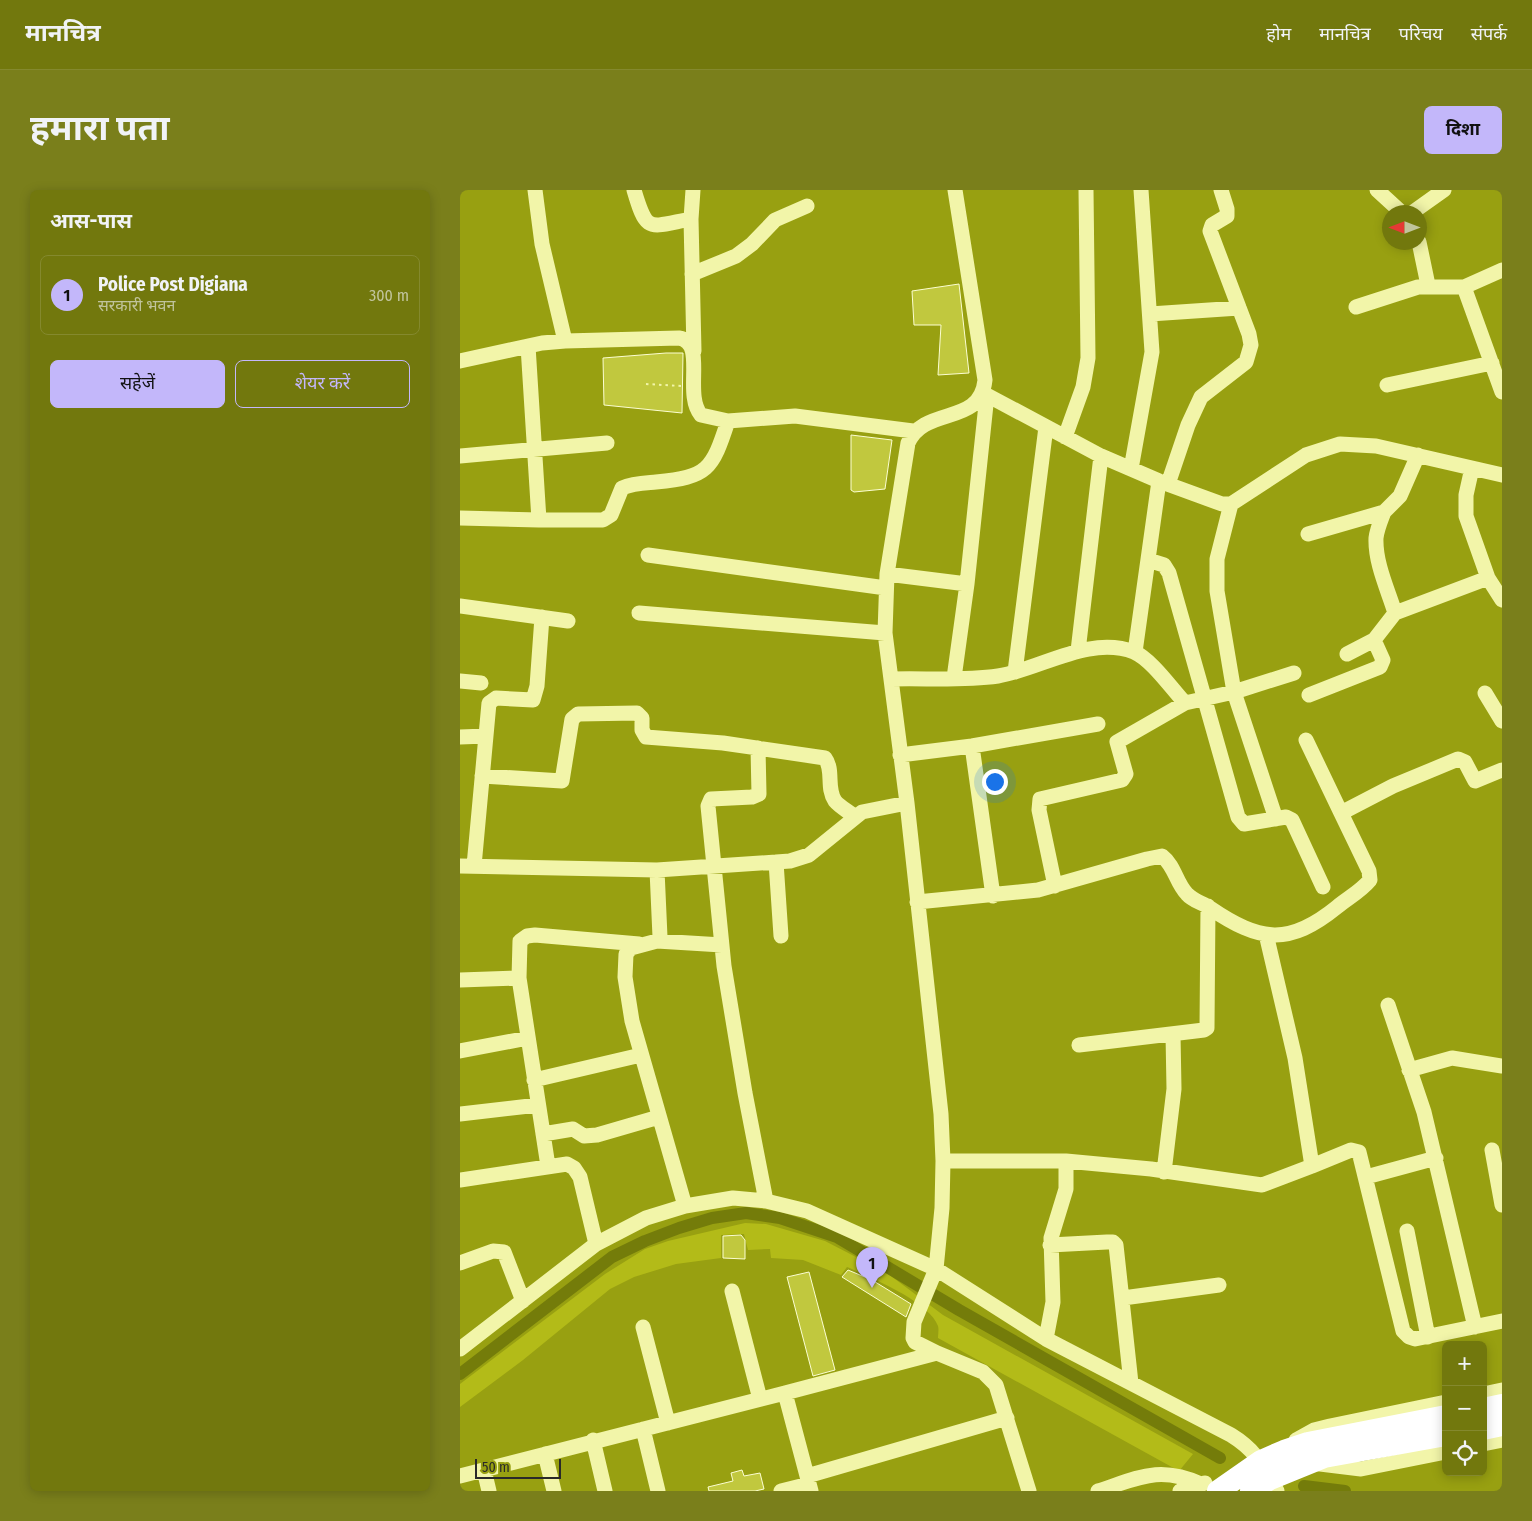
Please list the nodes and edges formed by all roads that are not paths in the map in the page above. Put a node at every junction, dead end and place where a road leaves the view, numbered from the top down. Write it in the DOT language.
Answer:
graph roads {
  1 [pos="535,190"];
  2 [pos="634,190"];
  3 [pos="693,190"];
  4 [pos="955,190"];
  5 [pos="1086,190"];
  6 [pos="1141,190"];
  7 [pos="1221,190"];
  8 [pos="1377,190"];
  9 [pos="1444,190"];
  10 [pos="1393,205"];
  11 [pos="1424,205"];
  12 [pos="807,206"];
  13 [pos="690,220"];
  14 [pos="1421,250"];
  15 [pos="1502,270"];
  16 [pos="692,274"];
  17 [pos="1428,285"];
  18 [pos="1464,287"];
  19 [pos="1239,308"];
  20 [pos="1356,308"];
  21 [pos="1150,314"];
  22 [pos="565,341"];
  23 [pos="528,346"];
  24 [pos="694,355"];
  25 [pos="460,361"];
  26 [pos="1492,363"];
  27 [pos="1387,385"];
  28 [pos="1502,392"];
  29 [pos="985,394"];
  30 [pos="728,421"];
  31 [pos="1046,427"];
  32 [pos="913,431"];
  33 [pos="1065,437"];
  34 [pos="607,443"];
  35 [pos="534,450"];
  36 [pos="1418,455"];
  37 [pos="460,456"];
  38 [pos="1101,456"];
  39 [pos="1472,468"];
  40 [pos="1131,469"];
  41 [pos="1502,475"];
  42 [pos="1163,482"];
  43 [pos="1230,504"];
  44 [pos="1384,512"];
  45 [pos="460,518"];
  46 [pos="539,520"];
  47 [pos="1308,534"];
  48 [pos="648,555"];
  49 [pos="1148,560"];
  50 [pos="1488,578"];
  51 [pos="886,581"];
  52 [pos="967,584"];
  53 [pos="1502,600"];
  54 [pos="460,606"];
  55 [pos="639,613"];
  56 [pos="1395,613"];
  57 [pos="542,617"];
  58 [pos="568,621"];
  59 [pos="885,632"];
  60 [pos="1374,640"];
  61 [pos="1078,651"];
  62 [pos="1134,652"];
  63 [pos="1347,654"];
  64 [pos="1015,672"];
  65 [pos="1294,673"];
  66 [pos="891,678"];
  67 [pos="954,678"];
  68 [pos="460,681"];
  69 [pos="480,683"];
  70 [pos="1234,692"];
  71 [pos="1485,693"];
  72 [pos="1309,695"];
  73 [pos="1204,699"];
  74 [pos="1185,703"];
  75 [pos="1502,721"];
  76 [pos="1098,724"];
  77 [pos="460,736"];
  78 [pos="486,736"];
  79 [pos="1306,740"];
  80 [pos="972,746"];
  81 [pos="758,748"];
  82 [pos="900,755"];
  83 [pos="1502,770"];
  84 [pos="482,776"];
  85 [pos="907,803"];
  86 [pos="1341,813"];
  87 [pos="854,816"];
  88 [pos="1276,819"];
  89 [pos="776,862"];
  90 [pos="467,866"];
  91 [pos="715,868"];
  92 [pos="657,870"];
  93 [pos="1055,886"];
  94 [pos="1324,887"];
  95 [pos="993,896"];
  96 [pos="917,902"];
  97 [pos="1208,906"];
  98 [pos="1266,934"];
  99 [pos="781,936"];
  100 [pos="657,941"];
  101 [pos="639,944"];
  102 [pos="722,945"];
  103 [pos="519,978"];
  104 [pos="460,980"];
  105 [pos="1388,1005"];
  106 [pos="1173,1034"];
  107 [pos="528,1038"];
  108 [pos="1079,1045"];
  109 [pos="460,1051"];
  110 [pos="642,1055"];
  111 [pos="1502,1066"];
  112 [pos="1409,1070"];
  113 [pos="534,1080"];
  114 [pos="538,1104"];
  115 [pos="460,1114"];
  116 [pos="660,1117"];
  117 [pos="543,1134"];
  118 [pos="1492,1150"];
  119 [pos="1436,1158"];
  120 [pos="943,1161"];
  121 [pos="1066,1161"];
  122 [pos="548,1166"];
  123 [pos="1312,1166"];
  124 [pos="1164,1172"];
  125 [pos="1366,1177"];
  126 [pos="460,1180"];
  127 [pos="766,1201"];
  128 [pos="1502,1205"];
  129 [pos="685,1206"];
  130 [pos="1407,1231"];
  131 [pos="596,1244"];
  132 [pos="1050,1245"];
  133 [pos="460,1263"];
  134 [pos="936,1269"];
  135 [pos="1219,1285"];
  136 [pos="732,1291"];
  137 [pos="1123,1298"];
  138 [pos="524,1301"];
  139 [pos="1502,1321"];
  140 [pos="643,1327"];
  141 [pos="1475,1327"];
  142 [pos="1428,1337"];
  143 [pos="1046,1339"];
  144 [pos="460,1349"];
  145 [pos="937,1353"];
  146 [pos="1132,1383"];
  147 [pos="1502,1390"];
  148 [pos="785,1393"];
  149 [pos="1487,1393"];
  150 [pos="760,1399"];
  151 [pos="1442,1403"];
  152 [pos="1502,1405"];
  153 [pos="1487,1408"];
  154 [pos="1442,1417"];
  155 [pos="1007,1418"];
  156 [pos="668,1423"];
  157 [pos="1502,1425"];
  158 [pos="1487,1428"];
  159 [pos="643,1429"];
  160 [pos="1442,1437"];
  161 [pos="593,1440"];
  162 [pos="1502,1440"];
  163 [pos="1487,1443"];
  164 [pos="1284,1451"];
  165 [pos="1442,1453"];
  166 [pos="545,1454"];
  167 [pos="1310,1463"];
  168 [pos="484,1470"];
  169 [pos="460,1476"];
  170 [pos="1269,1477"];
  171 [pos="809,1484"];
  172 [pos="1226,1486"];
  173 [pos="489,1491"];
  174 [pos="554,1491"];
  175 [pos="605,1491"];
  176 [pos="658,1491"];
  177 [pos="781,1491"];
  178 [pos="1029,1491"];
  179 [pos="1098,1491"];
  180 [pos="1180,1491"];
  1 -- 22 [label="street"];
  2 -- 13 [label="street"];
  3 -- 13 [label="street"];
  4 -- 29 [label="street"];
  5 -- 33 [label="street"];
  6 -- 21 [label="street"];
  7 -- 19 [label="street"];
  8 -- 10 [label="street"];
  9 -- 11 [label="street"];
  12 -- 16 [label="street"];
  13 -- 16 [label="street"];
  14 -- 17 [label="street"];
  15 -- 18 [label="street"];
  16 -- 24 [label="street"];
  17 -- 18 [label="street"];
  17 -- 20 [label="street"];
  18 -- 26 [label="street"];
  19 -- 21 [label="street"];
  19 -- 42 [label="street"];
  21 -- 40 [label="street"];
  22 -- 23 [label="street"];
  22 -- 24 [label="street"];
  23 -- 25 [label="street"];
  23 -- 35 [label="street"];
  24 -- 30 [label="street"];
  26 -- 27 [label="street"];
  26 -- 28 [label="street"];
  29 -- 31 [label="street"];
  29 -- 32 [label="street"];
  29 -- 52 [label="street"];
  30 -- 32 [label="street"];
  30 -- 46 [label="street"];
  31 -- 33 [label="street"];
  31 -- 64 [label="street"];
  32 -- 51 [label="street"];
  33 -- 38 [label="street"];
  34 -- 35 [label="street"];
  35 -- 37 [label="street"];
  35 -- 46 [label="street"];
  36 -- 39 [label="street"];
  36 -- 43 [label="street"];
  36 -- 44 [label="street"];
  38 -- 40 [label="street"];
  38 -- 61 [label="street"];
  39 -- 41 [label="street"];
  39 -- 50 [label="street"];
  40 -- 42 [label="street"];
  42 -- 43 [label="street"];
  42 -- 49 [label="street"];
  43 -- 70 [label="street"];
  44 -- 47 [label="street"];
  44 -- 56 [label="street"];
  45 -- 46 [label="street"];
  48 -- 51 [label="street"];
  49 -- 62 [label="street"];
  49 -- 73 [label="street"];
  50 -- 53 [label="street"];
  50 -- 56 [label="street"];
  51 -- 52 [label="street"];
  51 -- 59 [label="street"];
  52 -- 67 [label="street"];
  54 -- 57 [label="street"];
  55 -- 59 [label="street"];
  56 -- 60 [label="street"];
  57 -- 58 [label="street"];
  57 -- 78 [label="street"];
  59 -- 66 [label="street"];
  60 -- 63 [label="street"];
  60 -- 72 [label="street"];
  61 -- 62 [label="street"];
  61 -- 64 [label="street"];
  62 -- 74 [label="street"];
  64 -- 67 [label="street"];
  65 -- 70 [label="street"];
  66 -- 67 [label="street"];
  66 -- 82 [label="street"];
  68 -- 69 [label="street"];
  70 -- 73 [label="street"];
  70 -- 88 [label="street"];
  71 -- 75 [label="street"];
  73 -- 74 [label="street"];
  73 -- 88 [label="street"];
  74 -- 93 [label="street"];
  76 -- 80 [label="street"];
  77 -- 78 [label="street"];
  78 -- 84 [label="street"];
  79 -- 86 [label="street"];
  80 -- 82 [label="street"];
  80 -- 95 [label="street"];
  81 -- 84 [label="street"];
  81 -- 87 [label="street"];
  81 -- 91 [label="street"];
  82 -- 85 [label="street"];
  83 -- 86 [label="street"];
  84 -- 90 [label="street"];
  85 -- 87 [label="street"];
  85 -- 96 [label="street"];
  86 -- 98 [label="street"];
  87 -- 89 [label="street"];
  88 -- 94 [label="street"];
  89 -- 91 [label="street"];
  89 -- 99 [label="street"];
  90 -- 92 [label="street"];
  91 -- 92 [label="street"];
  91 -- 102 [label="street"];
  92 -- 100 [label="street"];
  93 -- 95 [label="street"];
  93 -- 97 [label="street"];
  95 -- 96 [label="street"];
  96 -- 120 [label="street"];
  97 -- 98 [label="street"];
  97 -- 106 [label="street"];
  98 -- 123 [label="street"];
  100 -- 101 [label="street"];
  100 -- 102 [label="street"];
  101 -- 103 [label="street"];
  101 -- 110 [label="street"];
  102 -- 127 [label="street"];
  103 -- 104 [label="street"];
  103 -- 107 [label="street"];
  105 -- 112 [label="street"];
  106 -- 108 [label="street"];
  106 -- 124 [label="street"];
  107 -- 109 [label="street"];
  107 -- 113 [label="street"];
  110 -- 113 [label="street"];
  110 -- 116 [label="street"];
  111 -- 112 [label="street"];
  112 -- 119 [label="street"];
  113 -- 114 [label="street"];
  114 -- 115 [label="street"];
  114 -- 117 [label="street"];
  116 -- 117 [label="street"];
  116 -- 129 [label="street"];
  117 -- 122 [label="street"];
  118 -- 128 [label="street"];
  119 -- 125 [label="street"];
  119 -- 141 [label="street"];
  120 -- 121 [label="street"];
  120 -- 134 [label="street"];
  121 -- 124 [label="street"];
  121 -- 132 [label="street"];
  122 -- 126 [label="street"];
  122 -- 131 [label="street"];
  123 -- 124 [label="street"];
  123 -- 125 [label="street"];
  125 -- 142 [label="street"];
  127 -- 129 [label="street"];
  127 -- 134 [label="street"];
  129 -- 131 [label="street"];
  130 -- 142 [label="street"];
  131 -- 138 [label="street"];
  132 -- 137 [label="street"];
  132 -- 143 [label="street"];
  133 -- 138 [label="street"];
  134 -- 143 [label="street"];
  134 -- 145 [label="street"];
  135 -- 137 [label="street"];
  136 -- 150 [label="street"];
  137 -- 146 [label="street"];
  138 -- 144 [label="street"];
  139 -- 141 [label="street"];
  140 -- 156 [label="street"];
  141 -- 142 [label="street"];
  143 -- 146 [label="street"];
  145 -- 148 [label="street"];
  145 -- 155 [label="street"];
  146 -- 170 [label="street"];
  147 -- 149 [label="street"];
  148 -- 150 [label="street"];
  148 -- 171 [label="street"];
  150 -- 156 [label="street"];
  151 -- 164 [label="street"];
  152 -- 153 [label="highway"];
  154 -- 164 [label="highway"];
  155 -- 171 [label="street"];
  155 -- 178 [label="street"];
  156 -- 159 [label="street"];
  157 -- 158 [label="highway"];
  159 -- 161 [label="street"];
  159 -- 176 [label="street"];
  160 -- 167 [label="highway"];
  161 -- 166 [label="street"];
  161 -- 175 [label="street"];
  162 -- 163 [label="street"];
  164 -- 170 [label="highway"];
  165 -- 167 [label="street"];
  166 -- 168 [label="street"];
  166 -- 174 [label="street"];
  167 -- 170 [label="highway"];
  168 -- 169 [label="street"];
  168 -- 173 [label="street"];
  170 -- 172 [label="highway"];
  171 -- 177 [label="street"];
  172 -- 179 [label="street"];
  172 -- 180 [label="street"];
}
